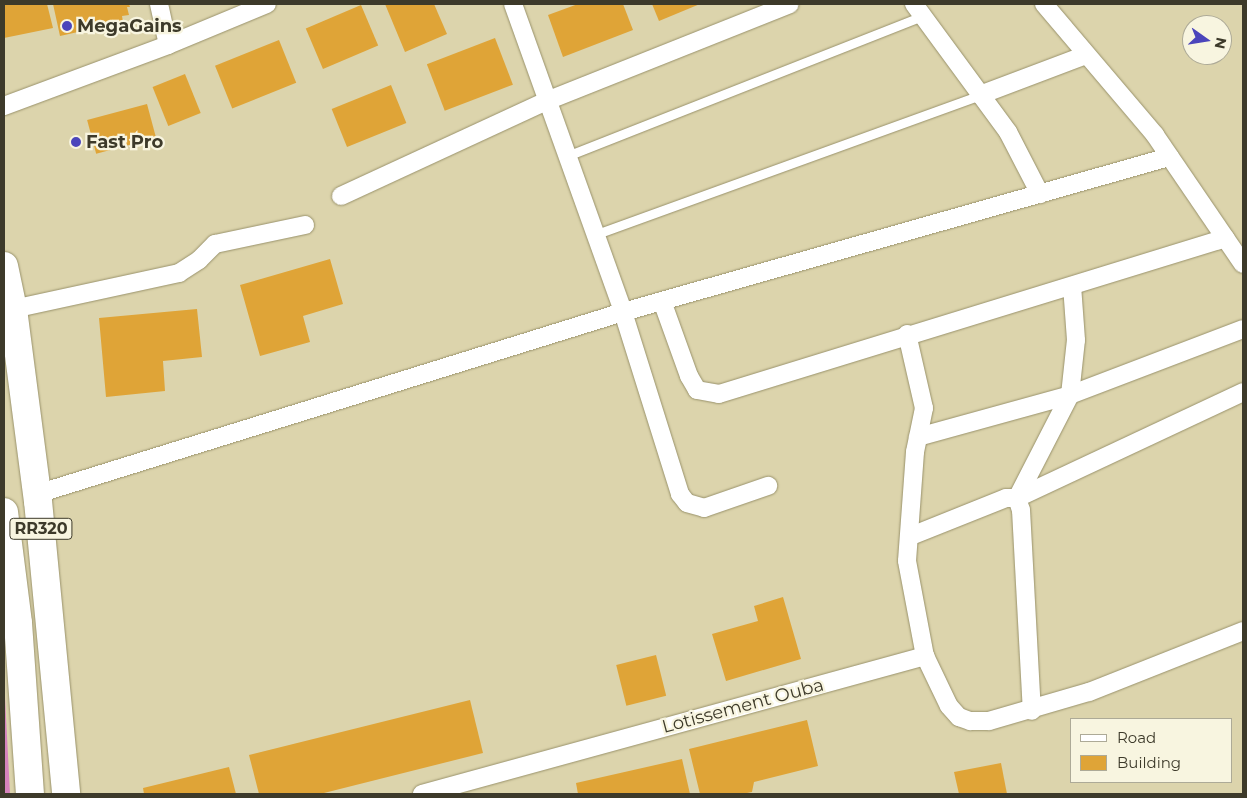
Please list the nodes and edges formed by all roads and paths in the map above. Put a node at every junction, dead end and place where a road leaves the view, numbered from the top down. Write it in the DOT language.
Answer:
graph roads {
  1 [pos="159,4"];
  2 [pos="267,4"];
  3 [pos="513,4"];
  4 [pos="790,4"];
  5 [pos="1044,4"];
  6 [pos="918,10"];
  7 [pos="168,45"];
  8 [pos="1086,55"];
  9 [pos="980,96"];
  10 [pos="548,100"];
  11 [pos="4,106"];
  12 [pos="567,156"];
  13 [pos="1169,157"];
  14 [pos="1040,194"];
  15 [pos="341,196"];
  16 [pos="306,225"];
  17 [pos="594,235"];
  18 [pos="1226,238"];
  19 [pos="1243,264"];
  20 [pos="4,266"];
  21 [pos="1072,286"];
  22 [pos="662,301"];
  23 [pos="12,309"];
  24 [pos="623,312"];
  25 [pos="1243,329"];
  26 [pos="907,334"];
  27 [pos="1243,392"];
  28 [pos="1070,395"];
  29 [pos="918,437"];
  30 [pos="768,486"];
  31 [pos="37,494"];
  32 [pos="1017,498"];
  33 [pos="5,530"];
  34 [pos="911,536"];
  35 [pos="1243,631"];
  36 [pos="925,656"];
  37 [pos="1032,711"];
  38 [pos="30,794"];
  39 [pos="66,794"];
  40 [pos="422,794"];
  1 -- 7 [label="street"];
  2 -- 7 [label="street"];
  3 -- 10 [label="street"];
  4 -- 10 [label="street"];
  5 -- 8 [label="street"];
  6 -- 9 [label="street"];
  6 -- 12 [label="lane"];
  7 -- 11 [label="street"];
  8 -- 9 [label="street"];
  8 -- 13 [label="street"];
  9 -- 14 [label="street"];
  9 -- 17 [label="lane"];
  10 -- 12 [label="street"];
  10 -- 15 [label="street"];
  12 -- 17 [label="street"];
  13 -- 14 [label="street"];
  13 -- 18 [label="street"];
  14 -- 22 [label="street"];
  16 -- 23 [label="street"];
  17 -- 24 [label="street"];
  18 -- 19 [label="street"];
  18 -- 21 [label="street"];
  20 -- 23 [label="main road, RR320"];
  21 -- 26 [label="street"];
  21 -- 28 [label="street"];
  22 -- 24 [label="street"];
  22 -- 26 [label="street"];
  23 -- 31 [label="main road, RR320"];
  24 -- 30 [label="street"];
  24 -- 31 [label="street"];
  25 -- 28 [label="street"];
  26 -- 29 [label="street"];
  27 -- 32 [label="street"];
  28 -- 29 [label="street"];
  28 -- 32 [label="street"];
  29 -- 34 [label="street"];
  31 -- 39 [label="main road, RR320"];
  32 -- 34 [label="street"];
  32 -- 37 [label="street"];
  33 -- 38 [label="main road, RR320"];
  34 -- 36 [label="street"];
  35 -- 37 [label="street"];
  36 -- 37 [label="street"];
  36 -- 40 [label="street, Lotissement Ouba"];
}
